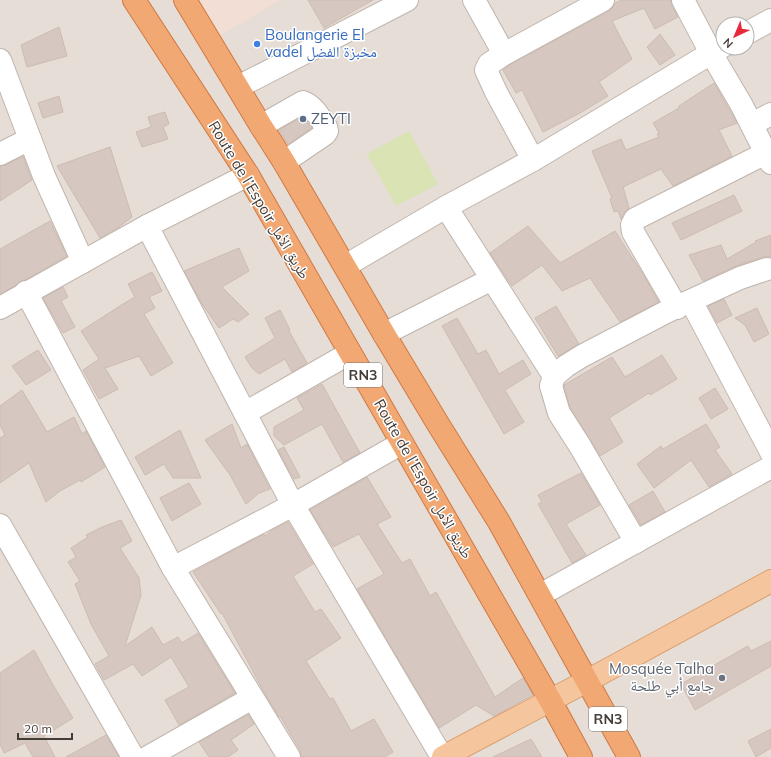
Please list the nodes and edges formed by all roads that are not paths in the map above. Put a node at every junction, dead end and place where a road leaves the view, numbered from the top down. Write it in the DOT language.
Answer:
graph roads {
  1 [pos="134,0"];
  2 [pos="185,0"];
  3 [pos="407,0"];
  4 [pos="474,0"];
  5 [pos="603,0"];
  6 [pos="682,0"];
  7 [pos="574,7"];
  8 [pos="771,20"];
  9 [pos="755,29"];
  10 [pos="715,46"];
  11 [pos="715,50"];
  12 [pos="504,54"];
  13 [pos="720,56"];
  14 [pos="0,60"];
  15 [pos="238,87"];
  16 [pos="771,114"];
  17 [pos="752,124"];
  18 [pos="261,126"];
  19 [pos="30,139"];
  20 [pos="0,154"];
  21 [pos="768,158"];
  22 [pos="533,160"];
  23 [pos="284,162"];
  24 [pos="248,175"];
  25 [pos="446,207"];
  26 [pos="147,226"];
  27 [pos="83,262"];
  28 [pos="345,266"];
  29 [pos="770,271"];
  30 [pos="492,279"];
  31 [pos="26,292"];
  32 [pos="684,304"];
  33 [pos="0,308"];
  34 [pos="384,334"];
  35 [pos="350,353"];
  36 [pos="554,376"];
  37 [pos="245,413"];
  38 [pos="402,443"];
  39 [pos="771,452"];
  40 [pos="771,467"];
  41 [pos="293,505"];
  42 [pos="0,525"];
  43 [pos="636,542"];
  44 [pos="173,568"];
  45 [pos="771,581"];
  46 [pos="540,595"];
  47 [pos="587,681"];
  48 [pos="252,698"];
  49 [pos="550,700"];
  50 [pos="133,757"];
  51 [pos="148,757"];
  52 [pos="289,757"];
  53 [pos="443,757"];
  54 [pos="581,757"];
  55 [pos="629,757"];
  1 -- 24 [label="highway, Route de l’Espoir طريق الأمل / RN3"];
  2 -- 15 [label="highway, RN3"];
  3 -- 15 [label="street"];
  4 -- 12 [label="street"];
  5 -- 7 [label="street"];
  6 -- 10 [label="street"];
  7 -- 12 [label="street"];
  8 -- 9 [label="street"];
  11 -- 22 [label="street"];
  12 -- 22 [label="street"];
  13 -- 17 [label="street"];
  14 -- 19 [label="street"];
  15 -- 18 [label="highway, RN3"];
  16 -- 17 [label="street"];
  17 -- 21 [label="street"];
  18 -- 23 [label="highway, RN3"];
  18 -- 23 [label="street"];
  19 -- 20 [label="street"];
  19 -- 27 [label="street"];
  21 -- 32 [label="street"];
  22 -- 25 [label="street"];
  23 -- 28 [label="highway, RN3"];
  24 -- 26 [label="street"];
  24 -- 35 [label="highway, Route de l’Espoir طريق الأمل / RN3"];
  25 -- 28 [label="street"];
  25 -- 30 [label="street"];
  26 -- 27 [label="street"];
  26 -- 37 [label="street"];
  27 -- 31 [label="street"];
  28 -- 34 [label="highway, RN3"];
  29 -- 32 [label="street"];
  30 -- 34 [label="street"];
  30 -- 36 [label="street"];
  31 -- 33 [label="street"];
  31 -- 44 [label="street"];
  32 -- 36 [label="street"];
  32 -- 39 [label="street"];
  34 -- 46 [label="highway, RN3"];
  35 -- 37 [label="street"];
  35 -- 38 [label="highway, Route de l’Espoir طريق الأمل / RN3"];
  36 -- 43 [label="street"];
  37 -- 41 [label="street"];
  38 -- 41 [label="street"];
  38 -- 49 [label="highway, Route de l’Espoir طريق الأمل / RN3"];
  40 -- 43 [label="street"];
  41 -- 44 [label="street"];
  41 -- 53 [label="street"];
  42 -- 50 [label="street"];
  43 -- 46 [label="street"];
  44 -- 48 [label="street"];
  45 -- 47 [label="main road"];
  46 -- 47 [label="highway, RN3"];
  47 -- 49 [label="main road"];
  47 -- 55 [label="highway, RN3"];
  48 -- 51 [label="street"];
  48 -- 52 [label="street"];
  49 -- 53 [label="main road"];
  49 -- 54 [label="highway, Route de l’Espoir طريق الأمل / RN3"];
}
